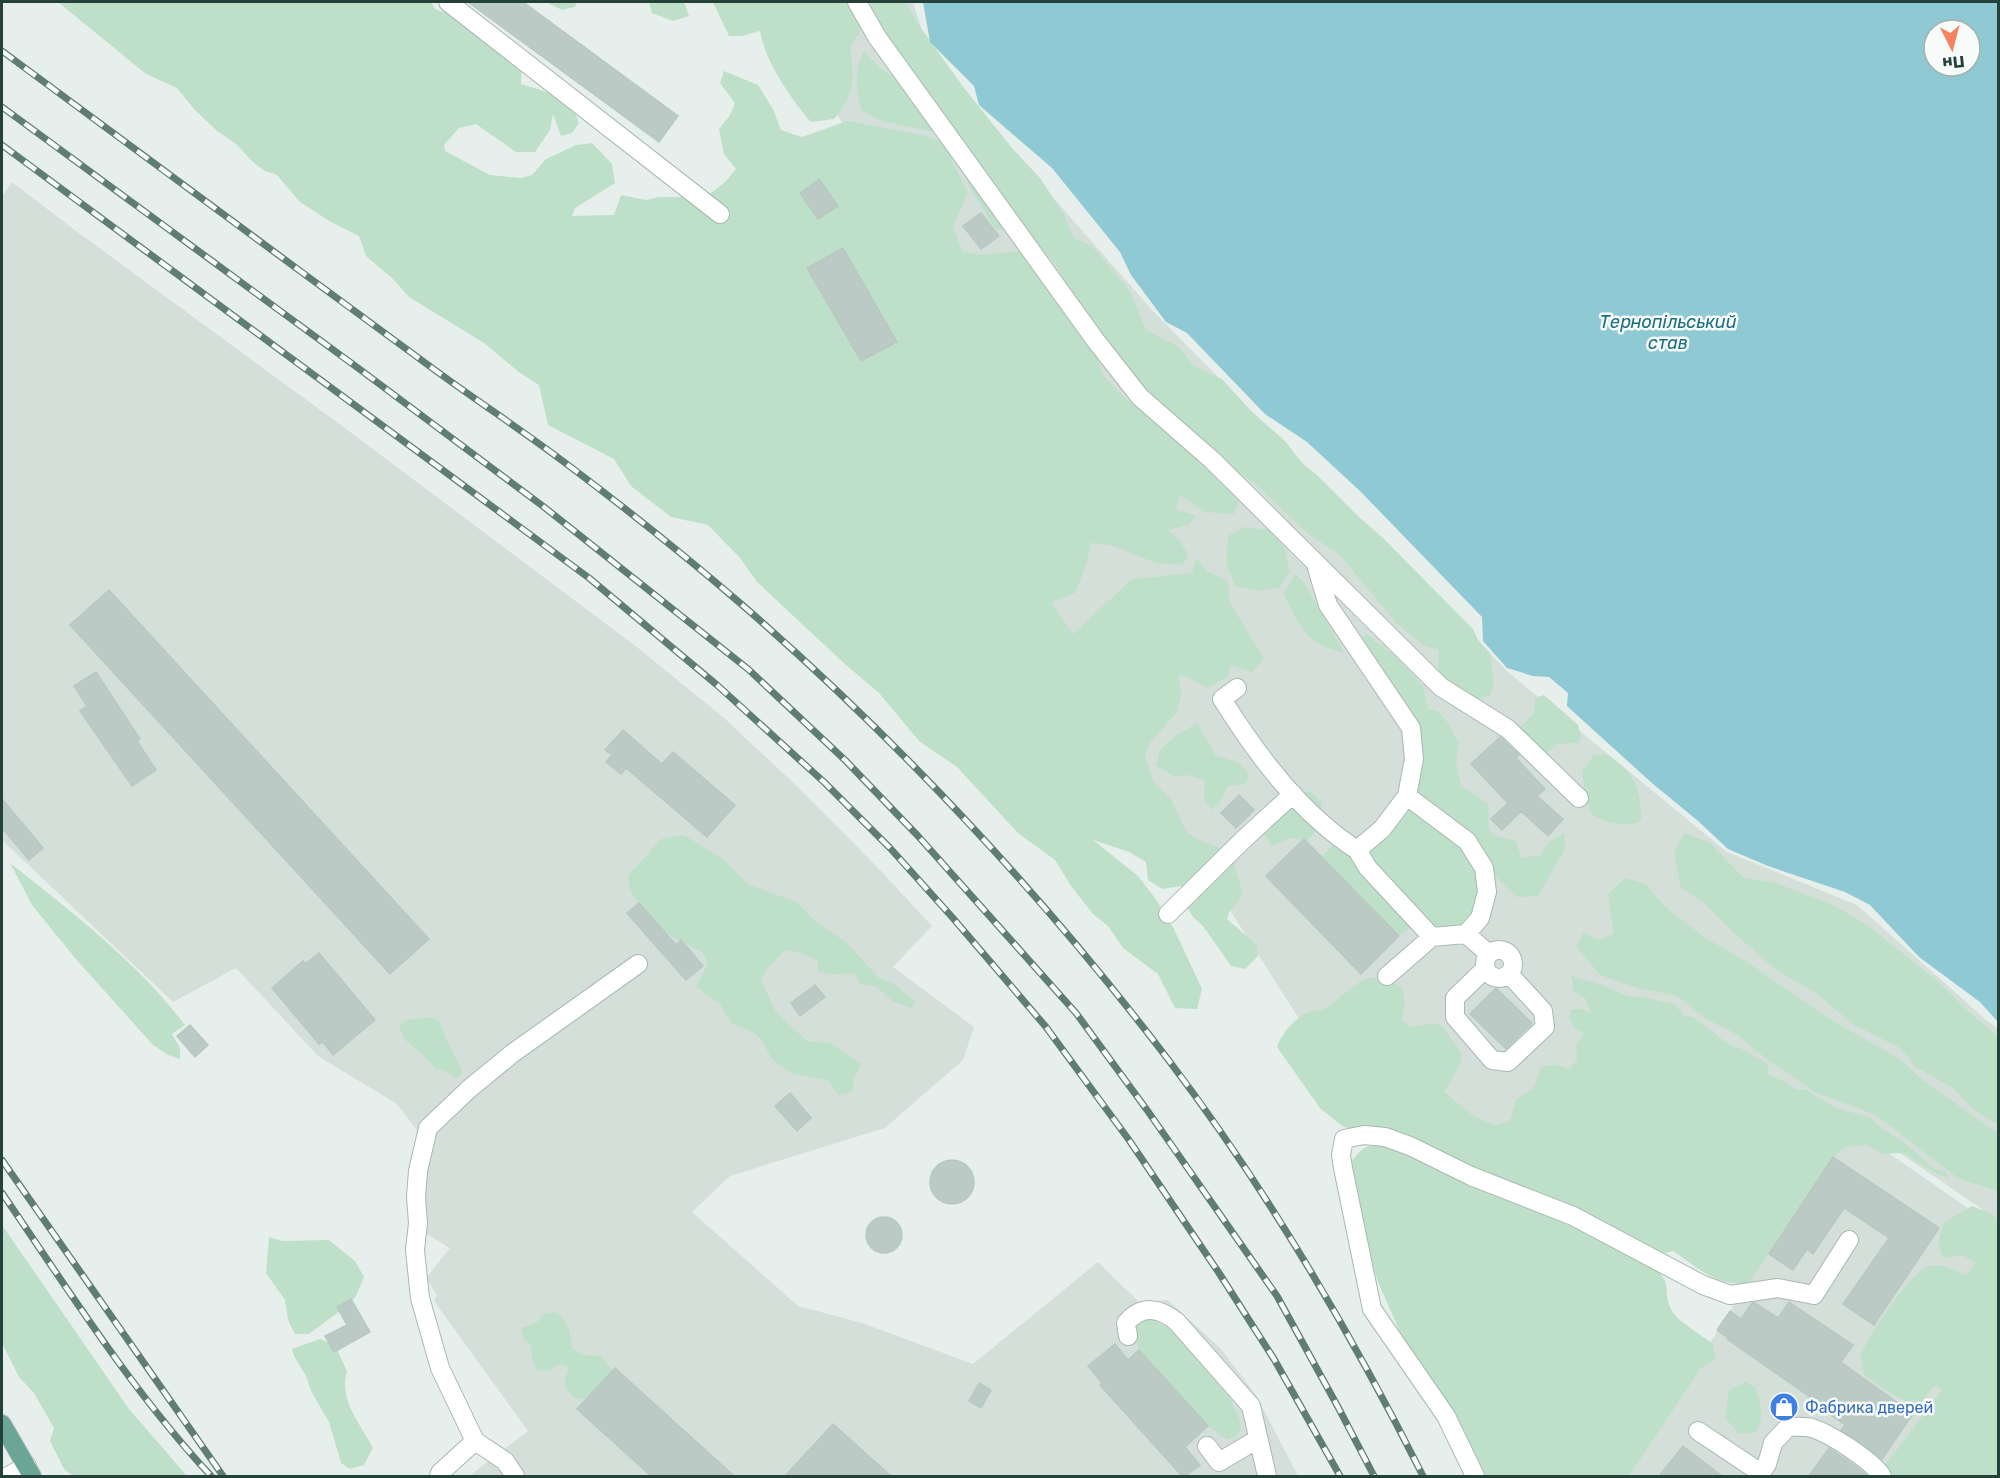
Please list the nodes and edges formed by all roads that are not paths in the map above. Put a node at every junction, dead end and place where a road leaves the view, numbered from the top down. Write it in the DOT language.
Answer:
graph roads {
  1 [pos="448,2"];
  2 [pos="857,2"];
  3 [pos="720,214"];
  4 [pos="1317,566"];
  5 [pos="1237,688"];
  6 [pos="1293,794"];
  7 [pos="1407,796"];
  8 [pos="1579,798"];
  9 [pos="1357,850"];
  10 [pos="1167,914"];
  11 [pos="1466,934"];
  12 [pos="1432,937"];
  13 [pos="1487,961"];
  14 [pos="638,964"];
  15 [pos="1387,976"];
  16 [pos="1849,1240"];
  17 [pos="1128,1336"];
  18 [pos="2,1424"];
  19 [pos="1698,1431"];
  20 [pos="1258,1439"];
  21 [pos="475,1441"];
  22 [pos="1207,1446"];
  23 [pos="30,1472"];
  24 [pos="1763,1475"];
  25 [pos="8,1476"];
  26 [pos="439,1476"];
  27 [pos="514,1476"];
  28 [pos="1267,1476"];
  29 [pos="1475,1476"];
  30 [pos="1882,1476"];
  1 -- 3 [label="lane"];
  2 -- 4 [label="lane"];
  4 -- 7 [label="lane"];
  4 -- 8 [label="lane"];
  5 -- 6 [label="lane"];
  6 -- 9 [label="lane"];
  6 -- 10 [label="lane"];
  7 -- 9 [label="lane"];
  7 -- 11 [label="lane"];
  9 -- 12 [label="lane"];
  11 -- 12 [label="lane"];
  11 -- 13 [label="lane"];
  12 -- 15 [label="lane"];
  13 -- 13 [label="lane"];
  14 -- 21 [label="lane"];
  16 -- 29 [label="lane"];
  17 -- 20 [label="lane"];
  18 -- 23 [label="main road"];
  19 -- 24 [label="lane"];
  20 -- 22 [label="lane"];
  20 -- 28 [label="lane"];
  21 -- 26 [label="lane"];
  21 -- 27 [label="lane"];
  23 -- 25 [label="lane"];
  24 -- 30 [label="lane"];
}
